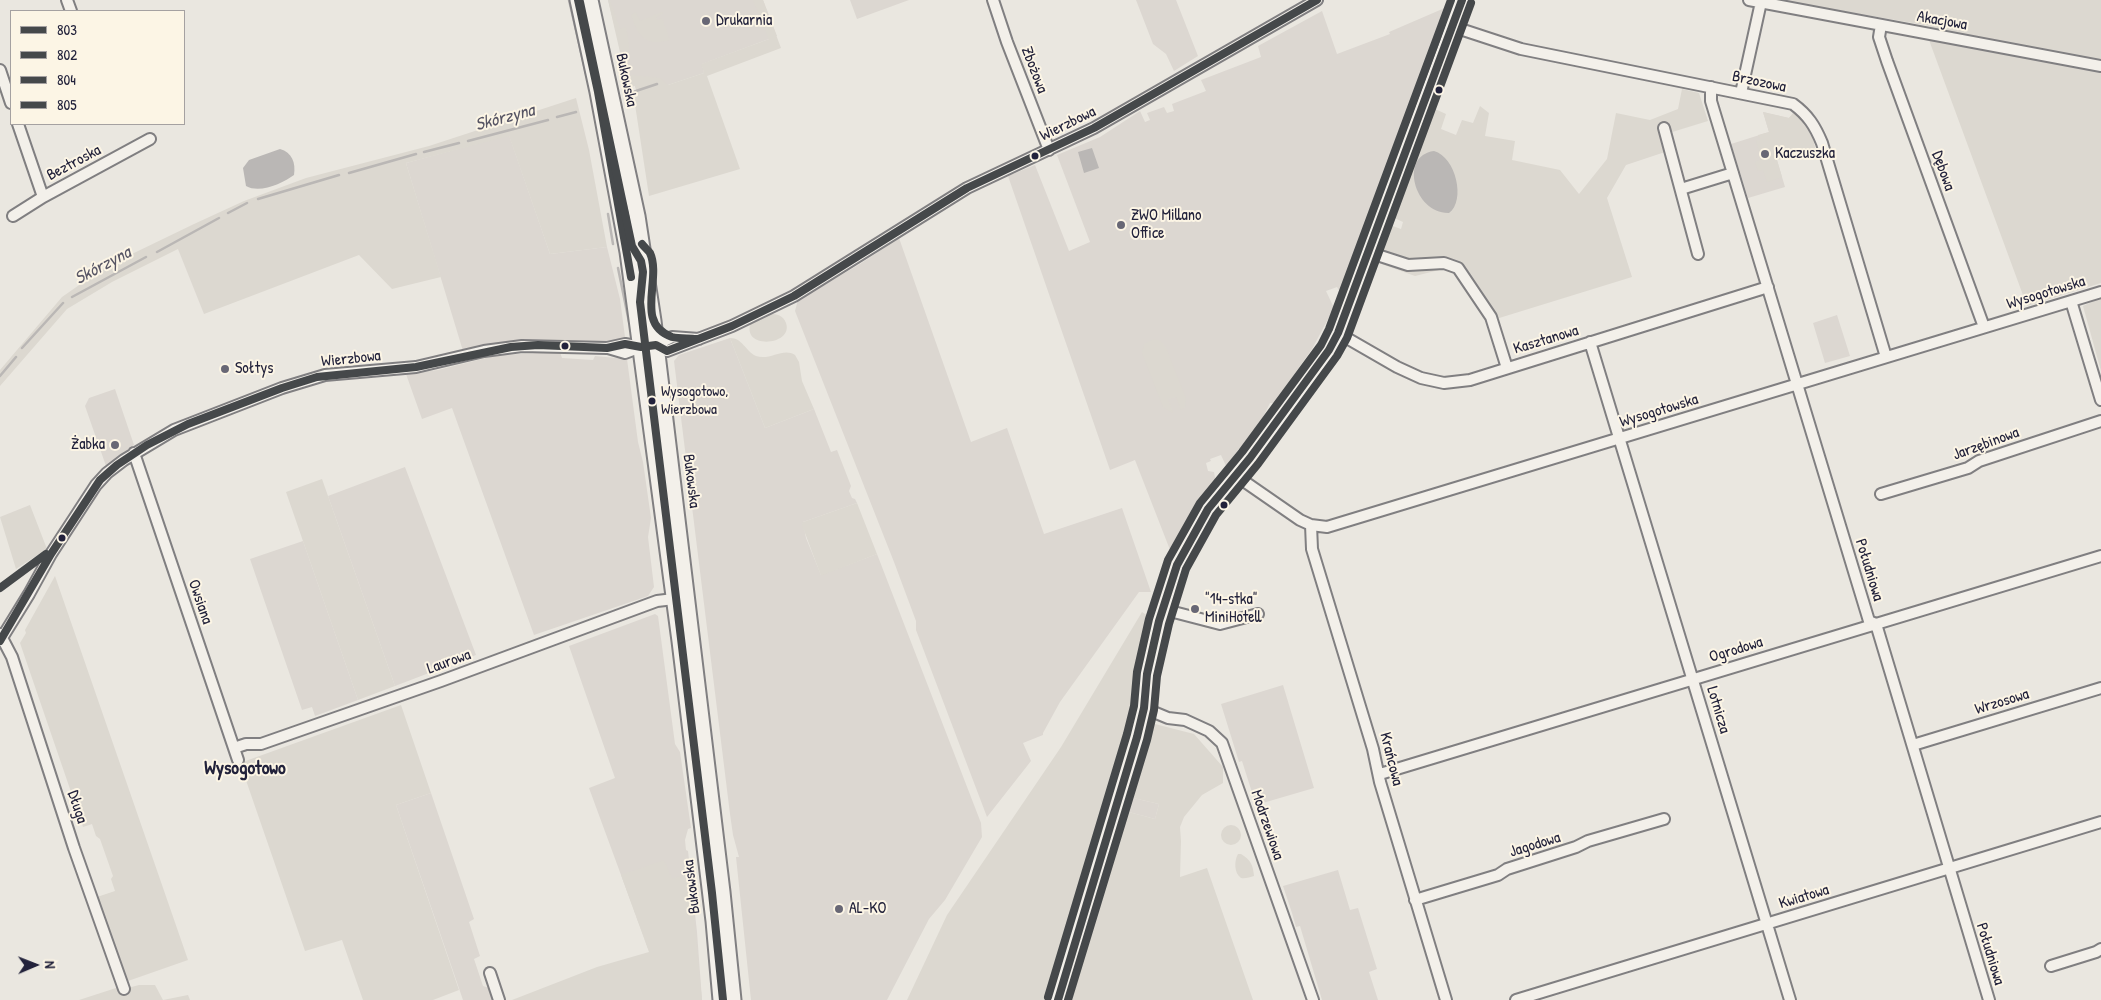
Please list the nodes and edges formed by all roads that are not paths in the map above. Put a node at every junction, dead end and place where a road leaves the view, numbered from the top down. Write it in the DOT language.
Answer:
graph roads {
  1 [pos="578,0"];
  2 [pos="590,0"];
  3 [pos="993,0"];
  4 [pos="1316,0"];
  5 [pos="1462,0"];
  6 [pos="1749,0"];
  7 [pos="1762,2"];
  8 [pos="1881,25"];
  9 [pos="1454,27"];
  10 [pos="2101,66"];
  11 [pos="0,71"];
  12 [pos="1711,87"];
  13 [pos="1742,93"];
  14 [pos="10,100"];
  15 [pos="18,125"];
  16 [pos="1664,128"];
  17 [pos="150,139"];
  18 [pos="1049,150"];
  19 [pos="1733,174"];
  20 [pos="1681,189"];
  21 [pos="43,197"];
  22 [pos="13,216"];
  23 [pos="1368,252"];
  24 [pos="1698,254"];
  25 [pos="1768,287"];
  26 [pos="2101,292"];
  27 [pos="2071,301"];
  28 [pos="653,320"];
  29 [pos="1984,328"];
  30 [pos="1338,333"];
  31 [pos="672,338"];
  32 [pos="698,339"];
  33 [pos="1590,342"];
  34 [pos="648,346"];
  35 [pos="1886,357"];
  36 [pos="1508,368"];
  37 [pos="1797,385"];
  38 [pos="2101,400"];
  39 [pos="2101,421"];
  40 [pos="1620,438"];
  41 [pos="134,453"];
  42 [pos="1235,475"];
  43 [pos="1881,494"];
  44 [pos="1311,525"];
  45 [pos="2101,556"];
  46 [pos="674,598"];
  47 [pos="1162,609"];
  48 [pos="1258,614"];
  49 [pos="1876,624"];
  50 [pos="1,638"];
  51 [pos="1693,679"];
  52 [pos="2101,688"];
  53 [pos="1144,708"];
  54 [pos="1912,745"];
  55 [pos="234,748"];
  56 [pos="238,760"];
  57 [pos="1380,774"];
  58 [pos="1664,819"];
  59 [pos="2101,822"];
  60 [pos="1948,869"];
  61 [pos="1415,900"];
  62 [pos="1767,923"];
  63 [pos="2101,948"];
  64 [pos="2051,966"];
  65 [pos="490,973"];
  66 [pos="124,989"];
  67 [pos="499,1000"];
  68 [pos="721,1000"];
  69 [pos="732,1000"];
  70 [pos="1058,1000"];
  71 [pos="1313,1000"];
  72 [pos="1446,1000"];
  73 [pos="1516,1000"];
  74 [pos="1790,1000"];
  75 [pos="1989,1000"];
  1 -- 34 [label="main road, Bukowska"];
  2 -- 28 [label="main road, Bukowska"];
  3 -- 18 [label="street, Zbożowa"];
  4 -- 18 [label="street, Wierzbowa"];
  5 -- 9 [label="main road"];
  6 -- 7 [label="street, Akacjowa"];
  7 -- 8 [label="street, Akacjowa"];
  7 -- 13 [label="street"];
  8 -- 10 [label="street, Akacjowa"];
  8 -- 29 [label="street, Dębowa"];
  9 -- 12 [label="street, Brzozowa"];
  9 -- 23 [label="main road"];
  11 -- 14 [label="street"];
  12 -- 13 [label="street, Brzozowa"];
  12 -- 19 [label="street, Południowa"];
  13 -- 35 [label="street, Brzozowa"];
  15 -- 21 [label="street"];
  16 -- 20 [label="street"];
  17 -- 21 [label="street, Beztroska"];
  18 -- 32 [label="street, Wierzbowa"];
  19 -- 20 [label="street"];
  19 -- 25 [label="street, Południowa"];
  20 -- 24 [label="street"];
  21 -- 22 [label="street, Beztroska"];
  23 -- 30 [label="main road"];
  23 -- 36 [label="street"];
  25 -- 33 [label="street, Kasztanowa"];
  25 -- 37 [label="street, Południowa"];
  26 -- 27 [label="street, Wysogotowska"];
  27 -- 29 [label="street, Wysogotowska"];
  27 -- 38 [label="street"];
  28 -- 31 [label="street"];
  28 -- 34 [label="main road, Bukowska"];
  29 -- 35 [label="street, Wysogotowska"];
  30 -- 36 [label="street, Kasztanowa"];
  30 -- 42 [label="main road"];
  31 -- 32 [label="street, Wierzbowa"];
  31 -- 34 [label="street, Wierzbowa"];
  32 -- 34 [label="street, Wierzbowa"];
  33 -- 36 [label="street, Kasztanowa"];
  33 -- 40 [label="street, Lotnicza"];
  34 -- 41 [label="street, Wierzbowa"];
  34 -- 46 [label="main road, Bukowska"];
  34 -- 69 [label="main road, Bukowska"];
  35 -- 37 [label="street, Wysogotowska"];
  37 -- 40 [label="street, Wysogotowska"];
  37 -- 49 [label="street, Południowa"];
  39 -- 43 [label="street, Jarzębinowa"];
  40 -- 44 [label="street, Wysogotowska"];
  40 -- 51 [label="street, Lotnicza"];
  41 -- 50 [label="street, Wierzbowa"];
  41 -- 55 [label="street, Owsiana"];
  42 -- 44 [label="street"];
  42 -- 47 [label="main road"];
  44 -- 57 [label="street, Krańcowa"];
  45 -- 49 [label="street, Ogrodowa"];
  46 -- 55 [label="street, Laurowa"];
  46 -- 68 [label="main road, Bukowska"];
  47 -- 48 [label="street"];
  47 -- 53 [label="main road"];
  49 -- 51 [label="street, Ogrodowa"];
  49 -- 54 [label="street, Południowa"];
  50 -- 66 [label="street, Długa"];
  51 -- 57 [label="street, Ogrodowa"];
  51 -- 62 [label="street, Lotnicza"];
  52 -- 54 [label="street, Wrzosowa"];
  53 -- 70 [label="main road"];
  53 -- 71 [label="street, Modrzewiowa"];
  54 -- 60 [label="street, Południowa"];
  55 -- 56 [label="street, Owsiana"];
  57 -- 61 [label="street, Krańcowa"];
  58 -- 61 [label="street, Jagodowa"];
  59 -- 60 [label="street, Kwiatowa"];
  60 -- 62 [label="street, Kwiatowa"];
  60 -- 75 [label="street, Południowa"];
  61 -- 72 [label="street, Krańcowa"];
  62 -- 73 [label="street, Kwiatowa"];
  62 -- 74 [label="street, Lotnicza"];
  63 -- 64 [label="street"];
  65 -- 67 [label="street"];
}
